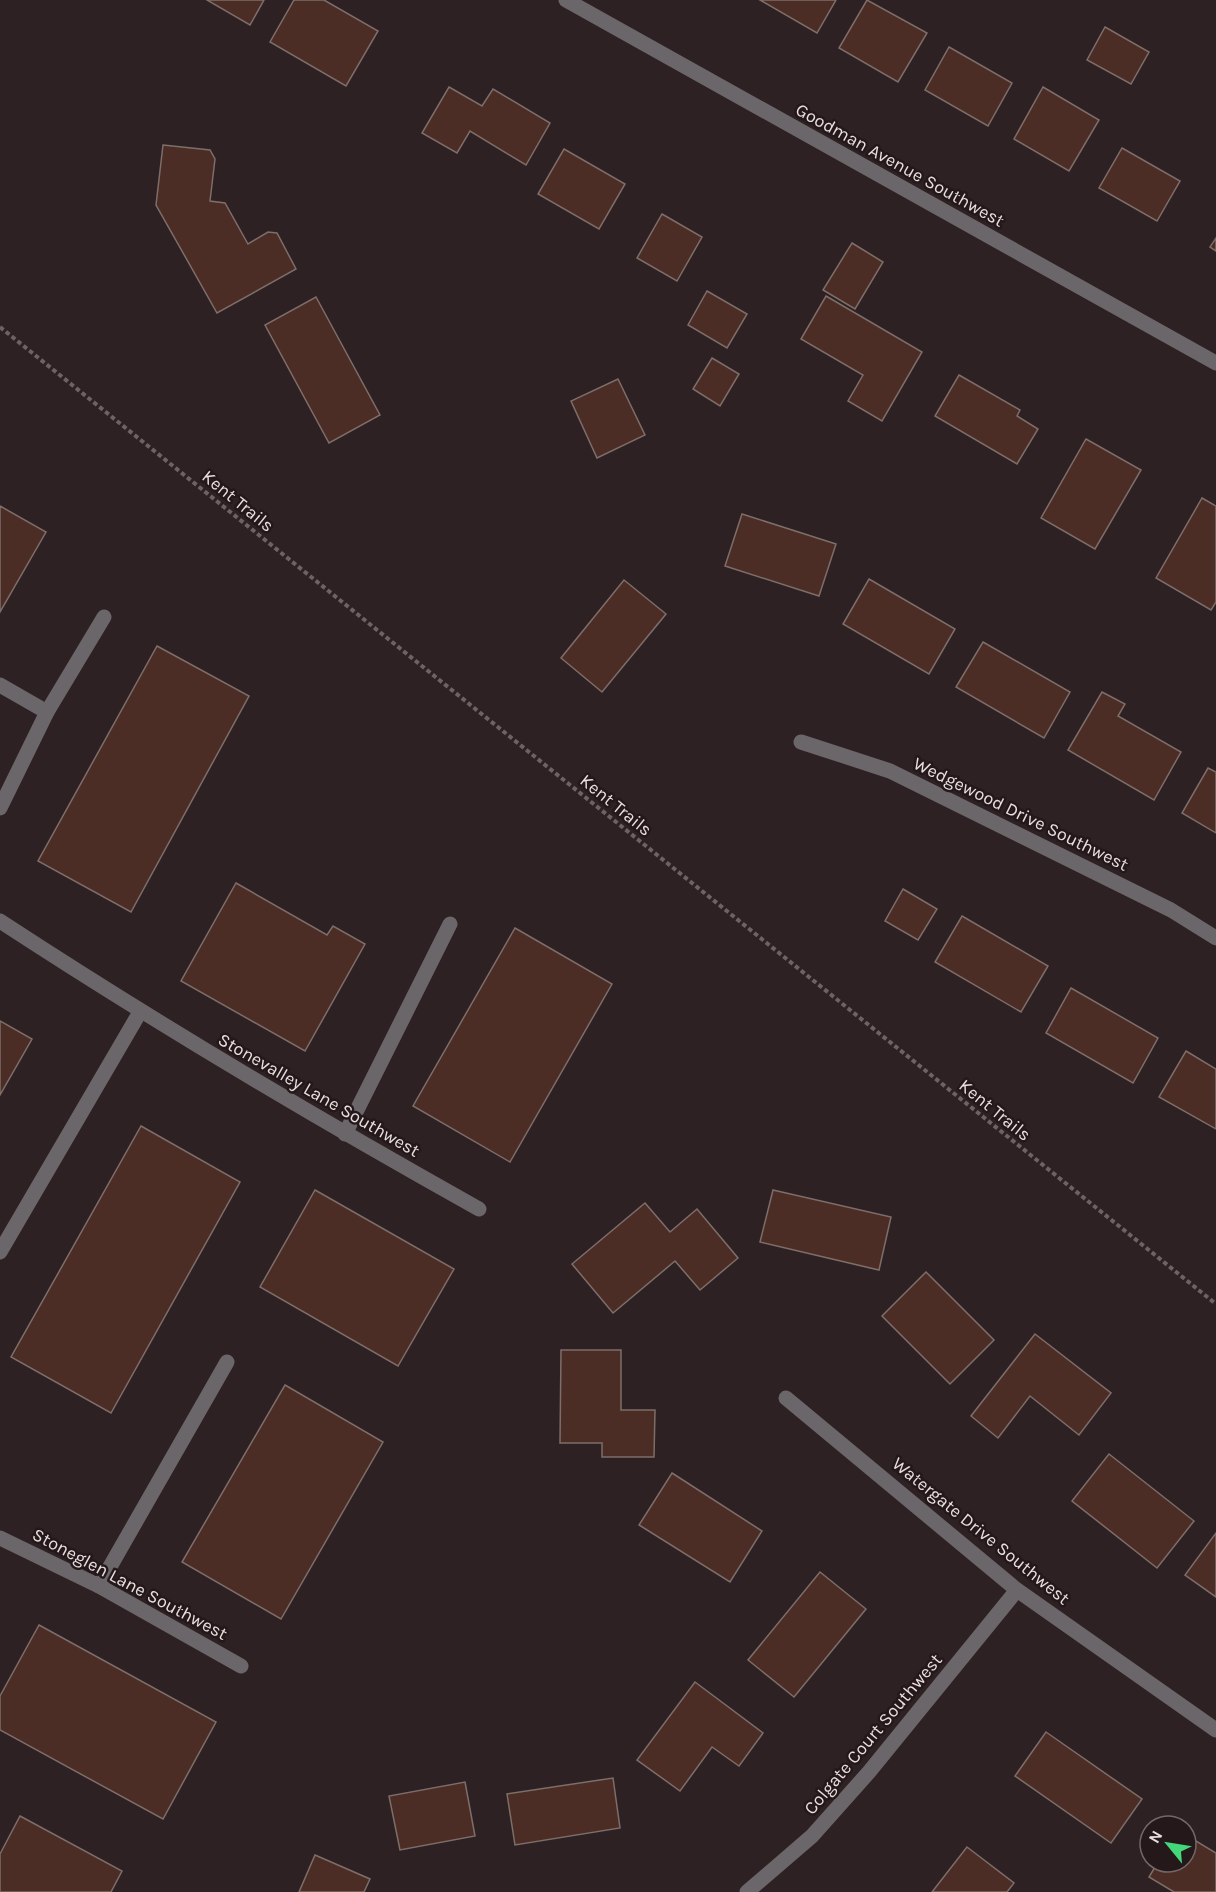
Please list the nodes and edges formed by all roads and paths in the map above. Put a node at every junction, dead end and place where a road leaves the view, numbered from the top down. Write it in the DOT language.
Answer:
graph roads {
  1 [pos="566,0"];
  2 [pos="0,327"];
  3 [pos="1216,363"];
  4 [pos="104,617"];
  5 [pos="0,685"];
  6 [pos="48,712"];
  7 [pos="801,742"];
  8 [pos="0,808"];
  9 [pos="0,921"];
  10 [pos="450,924"];
  11 [pos="1216,938"];
  12 [pos="140,1012"];
  13 [pos="345,1134"];
  14 [pos="479,1209"];
  15 [pos="0,1252"];
  16 [pos="1216,1304"];
  17 [pos="227,1362"];
  18 [pos="786,1398"];
  19 [pos="0,1538"];
  20 [pos="99,1586"];
  21 [pos="1017,1590"];
  22 [pos="241,1666"];
  23 [pos="1216,1730"];
  24 [pos="747,1892"];
  1 -- 3 [label="street, Goodman Avenue Southwest"];
  2 -- 16 [label="path, Kent Trails"];
  4 -- 6 [label="street"];
  5 -- 6 [label="street"];
  6 -- 8 [label="street"];
  7 -- 11 [label="street, Wedgewood Drive Southwest"];
  9 -- 12 [label="street, Stonevalley Lane Southwest"];
  10 -- 13 [label="street"];
  12 -- 13 [label="street, Stonevalley Lane Southwest"];
  12 -- 15 [label="street"];
  13 -- 14 [label="street, Stonevalley Lane Southwest"];
  17 -- 20 [label="street"];
  18 -- 21 [label="street, Watergate Drive Southwest"];
  19 -- 20 [label="street, Stoneglen Lane Southwest"];
  20 -- 22 [label="street, Stoneglen Lane Southwest"];
  21 -- 23 [label="street, Watergate Drive Southwest"];
  21 -- 24 [label="street, Colgate Court Southwest"];
}
